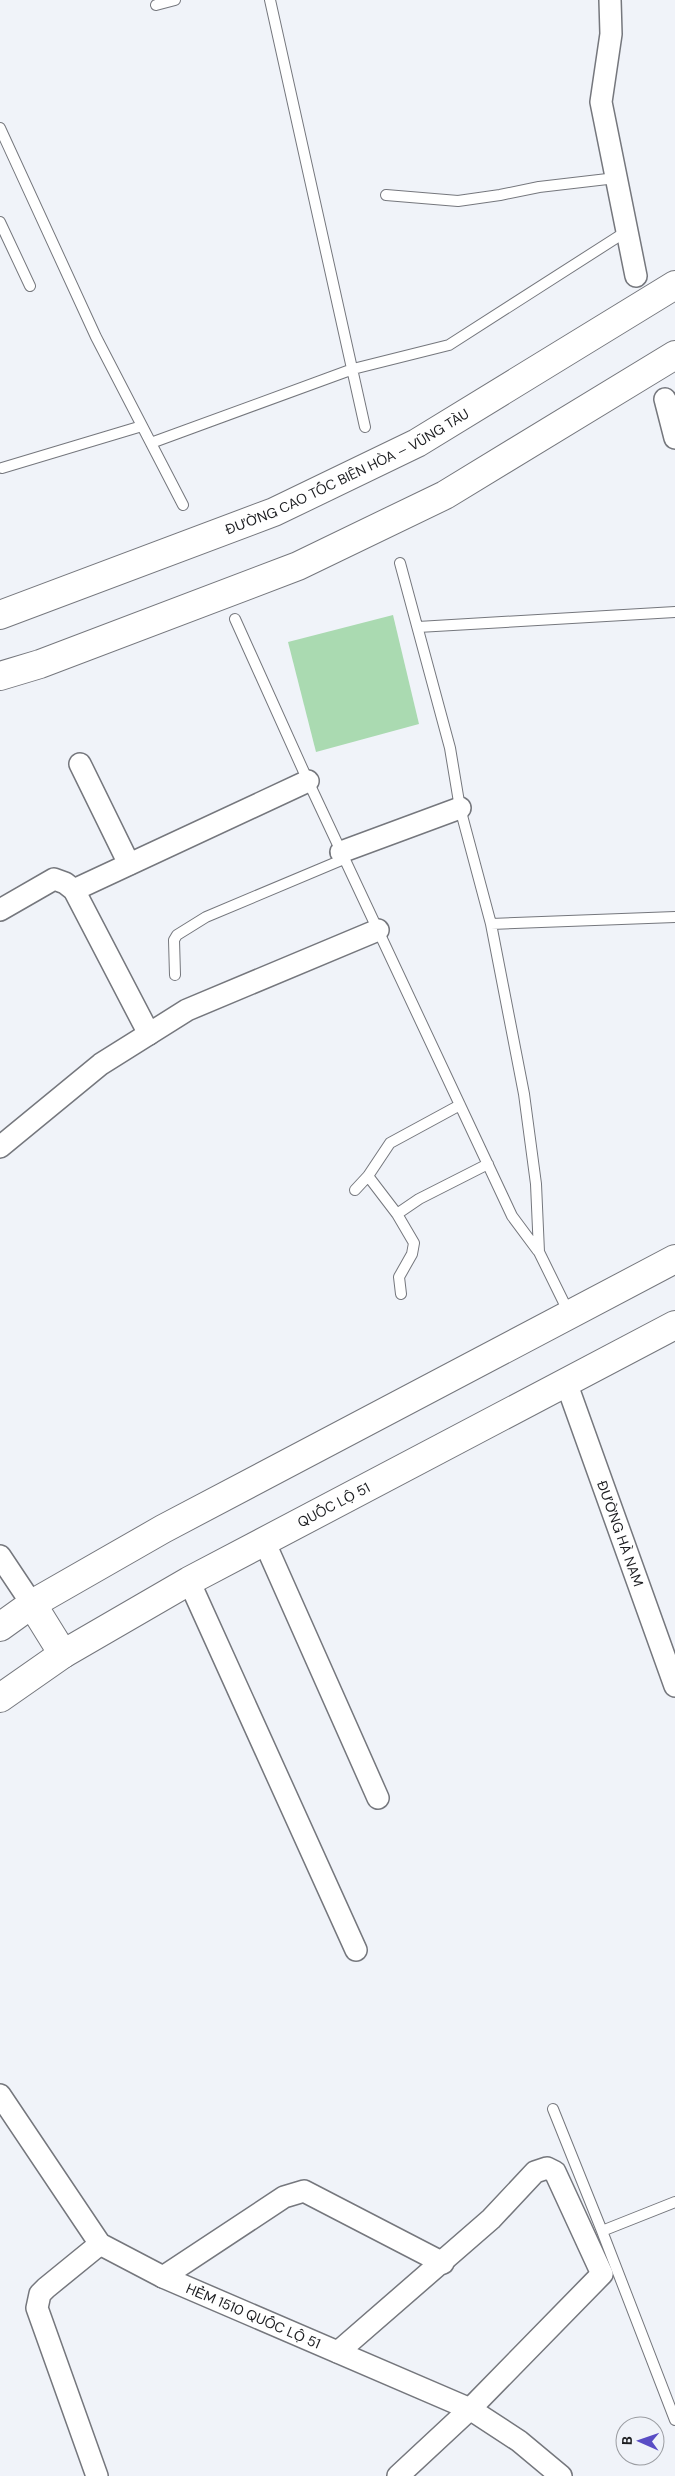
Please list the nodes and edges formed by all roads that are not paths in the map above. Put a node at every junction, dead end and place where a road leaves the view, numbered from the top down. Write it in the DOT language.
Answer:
graph roads {
  1 [pos="175,0"];
  2 [pos="270,0"];
  3 [pos="610,0"];
  4 [pos="156,5"];
  5 [pos="0,128"];
  6 [pos="616,178"];
  7 [pos="386,195"];
  8 [pos="0,222"];
  9 [pos="627,231"];
  10 [pos="636,276"];
  11 [pos="675,285"];
  12 [pos="30,286"];
  13 [pos="675,355"];
  14 [pos="353,369"];
  15 [pos="665,399"];
  16 [pos="142,426"];
  17 [pos="365,426"];
  18 [pos="675,438"];
  19 [pos="151,443"];
  20 [pos="2,468"];
  21 [pos="183,505"];
  22 [pos="400,563"];
  23 [pos="675,612"];
  24 [pos="0,616"];
  25 [pos="235,619"];
  26 [pos="418,628"];
  27 [pos="0,676"];
  28 [pos="80,764"];
  29 [pos="308,781"];
  30 [pos="460,808"];
  31 [pos="343,856"];
  32 [pos="129,864"];
  33 [pos="74,890"];
  34 [pos="0,910"];
  35 [pos="675,917"];
  36 [pos="491,924"];
  37 [pos="378,930"];
  38 [pos="175,974"];
  39 [pos="149,1034"];
  40 [pos="460,1105"];
  41 [pos="0,1147"];
  42 [pos="488,1164"];
  43 [pos="368,1176"];
  44 [pos="355,1190"];
  45 [pos="397,1214"];
  46 [pos="539,1252"];
  47 [pos="675,1259"];
  48 [pos="401,1294"];
  49 [pos="570,1314"];
  50 [pos="675,1325"];
  51 [pos="566,1382"];
  52 [pos="264,1542"];
  53 [pos="0,1556"];
  54 [pos="189,1581"];
  55 [pos="32,1604"];
  56 [pos="0,1627"];
  57 [pos="63,1654"];
  58 [pos="675,1686"];
  59 [pos="0,1698"];
  60 [pos="378,1798"];
  61 [pos="356,1950"];
  62 [pos="0,2095"];
  63 [pos="552,2108"];
  64 [pos="675,2202"];
  65 [pos="602,2231"];
  66 [pos="100,2244"];
  67 [pos="443,2263"];
  68 [pos="163,2277"];
  69 [pos="338,2352"];
  70 [pos="470,2409"];
  71 [pos="675,2420"];
  72 [pos="97,2476"];
  73 [pos="398,2476"];
  74 [pos="560,2476"];
  1 -- 4 [label="lane"];
  2 -- 14 [label="lane"];
  3 -- 6 [label="street"];
  5 -- 16 [label="lane"];
  6 -- 7 [label="lane"];
  6 -- 9 [label="street"];
  8 -- 12 [label="lane"];
  9 -- 10 [label="street"];
  9 -- 14 [label="lane"];
  11 -- 24 [label="highway, ĐƯỜNG CAO TỐC BIÊN HÒA – VŨNG TÀU"];
  13 -- 27 [label="highway"];
  14 -- 17 [label="lane"];
  14 -- 19 [label="lane"];
  15 -- 18 [label="street"];
  16 -- 19 [label="lane"];
  16 -- 20 [label="lane"];
  19 -- 21 [label="lane"];
  22 -- 26 [label="lane"];
  23 -- 26 [label="lane"];
  25 -- 29 [label="lane"];
  26 -- 30 [label="lane"];
  28 -- 32 [label="street"];
  29 -- 31 [label="lane"];
  29 -- 32 [label="street"];
  30 -- 31 [label="street"];
  30 -- 36 [label="lane"];
  31 -- 37 [label="lane"];
  31 -- 38 [label="lane"];
  32 -- 33 [label="street"];
  33 -- 34 [label="street"];
  33 -- 39 [label="street"];
  35 -- 36 [label="lane"];
  36 -- 46 [label="lane"];
  37 -- 39 [label="street"];
  37 -- 40 [label="lane"];
  39 -- 41 [label="street"];
  40 -- 42 [label="lane"];
  40 -- 43 [label="lane"];
  42 -- 45 [label="lane"];
  42 -- 46 [label="lane"];
  43 -- 44 [label="lane"];
  43 -- 45 [label="lane"];
  45 -- 48 [label="lane"];
  46 -- 49 [label="lane"];
  47 -- 49 [label="highway"];
  49 -- 55 [label="highway"];
  50 -- 51 [label="highway, QUỐC LỘ 51"];
  51 -- 52 [label="highway, QUỐC LỘ 51"];
  51 -- 58 [label="street, ĐƯỜNG HÀ NAM"];
  52 -- 54 [label="highway, QUỐC LỘ 51"];
  52 -- 60 [label="street"];
  53 -- 55 [label="street"];
  54 -- 57 [label="highway, QUỐC LỘ 51"];
  54 -- 61 [label="street"];
  55 -- 56 [label="highway"];
  55 -- 57 [label="highway"];
  57 -- 59 [label="highway, QUỐC LỘ 51"];
  62 -- 66 [label="street, HẺM 1510 QUỐC LỘ 51"];
  63 -- 65 [label="lane"];
  64 -- 65 [label="lane"];
  65 -- 71 [label="lane"];
  66 -- 68 [label="street, HẺM 1510 QUỐC LỘ 51"];
  66 -- 72 [label="street"];
  67 -- 68 [label="street"];
  67 -- 69 [label="street"];
  67 -- 70 [label="street"];
  68 -- 69 [label="street, HẺM 1510 QUỐC LỘ 51"];
  69 -- 70 [label="street, HẺM 1510 QUỐC LỘ 51"];
  70 -- 73 [label="street"];
  70 -- 74 [label="street, HẺM 1510 QUỐC LỘ 51"];
}
